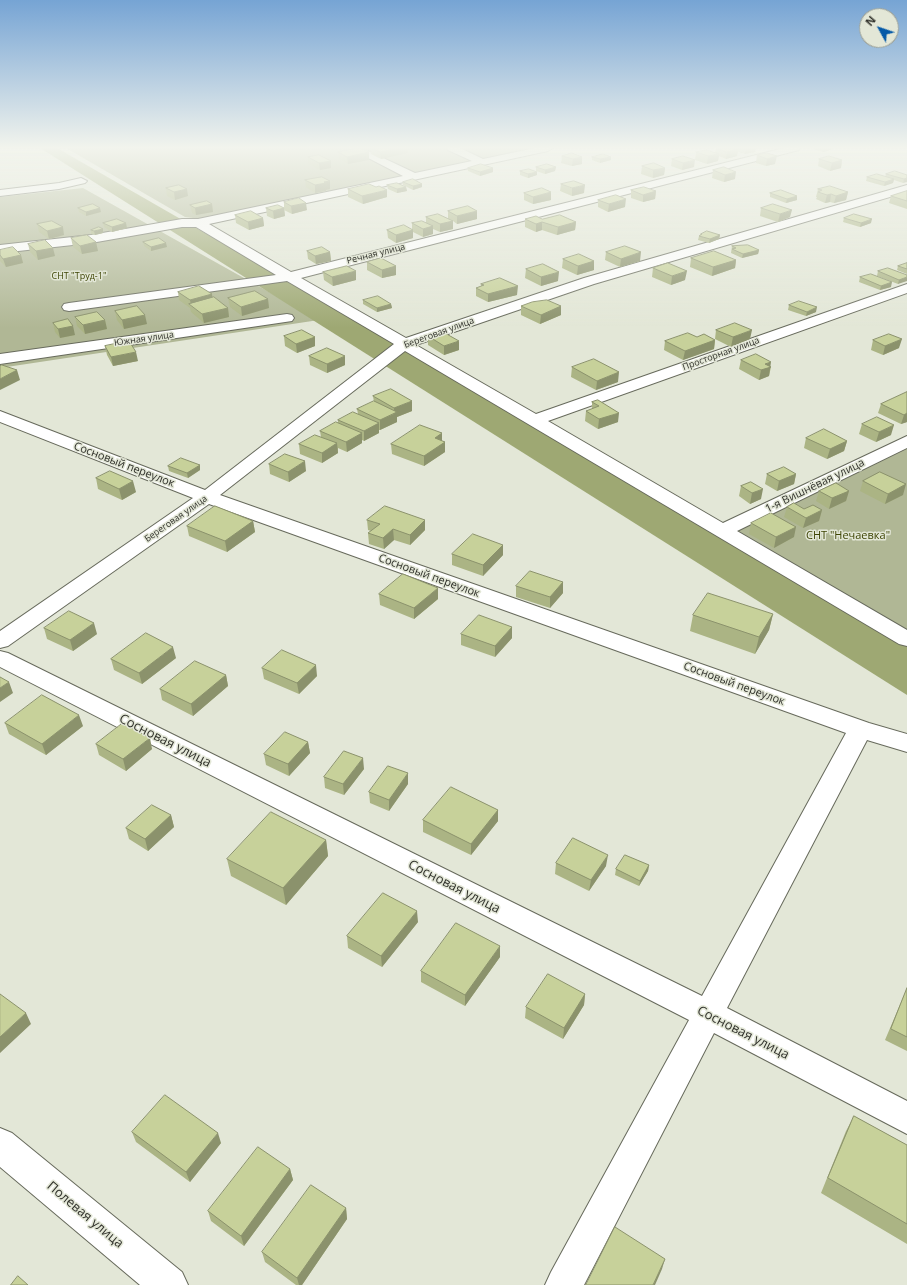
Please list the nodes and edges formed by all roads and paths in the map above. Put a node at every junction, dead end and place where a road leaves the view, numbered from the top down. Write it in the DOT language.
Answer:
graph roads {
  1 [pos="269,208"];
  2 [pos="559,208"];
  3 [pos="839,208"];
  4 [pos="198,223"];
  5 [pos="0,249"];
  6 [pos="288,277"];
  7 [pos="907,288"];
  8 [pos="69,306"];
  9 [pos="288,318"];
  10 [pos="404,344"];
  11 [pos="0,360"];
  12 [pos="0,416"];
  13 [pos="535,420"];
  14 [pos="907,441"];
  15 [pos="207,497"];
  16 [pos="724,530"];
  17 [pos="907,639"];
  18 [pos="0,642"];
  19 [pos="0,658"];
  20 [pos="860,729"];
  21 [pos="907,743"];
  22 [pos="708,1014"];
  23 [pos="907,1118"];
  24 [pos="0,1145"];
  25 [pos="169,1285"];
  26 [pos="564,1285"];
  1 -- 4 [label="street"];
  2 -- 6 [label="street, Речная улица"];
  3 -- 10 [label="street, Береговая улица"];
  4 -- 5 [label="street"];
  4 -- 6 [label="street"];
  6 -- 8 [label="street, Речная улица"];
  6 -- 10 [label="street"];
  7 -- 13 [label="street, Просторная улица"];
  9 -- 11 [label="street, Южная улица"];
  10 -- 13 [label="street"];
  10 -- 15 [label="street, Береговая улица"];
  12 -- 15 [label="street, Сосновый переулок"];
  13 -- 16 [label="street"];
  14 -- 16 [label="street, 1-я Вишнёвая улица"];
  15 -- 18 [label="street, Береговая улица"];
  15 -- 20 [label="street, Сосновый переулок"];
  16 -- 17 [label="street"];
  19 -- 22 [label="street, Сосновая улица"];
  20 -- 21 [label="street, Сосновый переулок"];
  20 -- 22 [label="street"];
  22 -- 23 [label="street, Сосновая улица"];
  22 -- 26 [label="street"];
  24 -- 25 [label="street, Полевая улица"];
}
